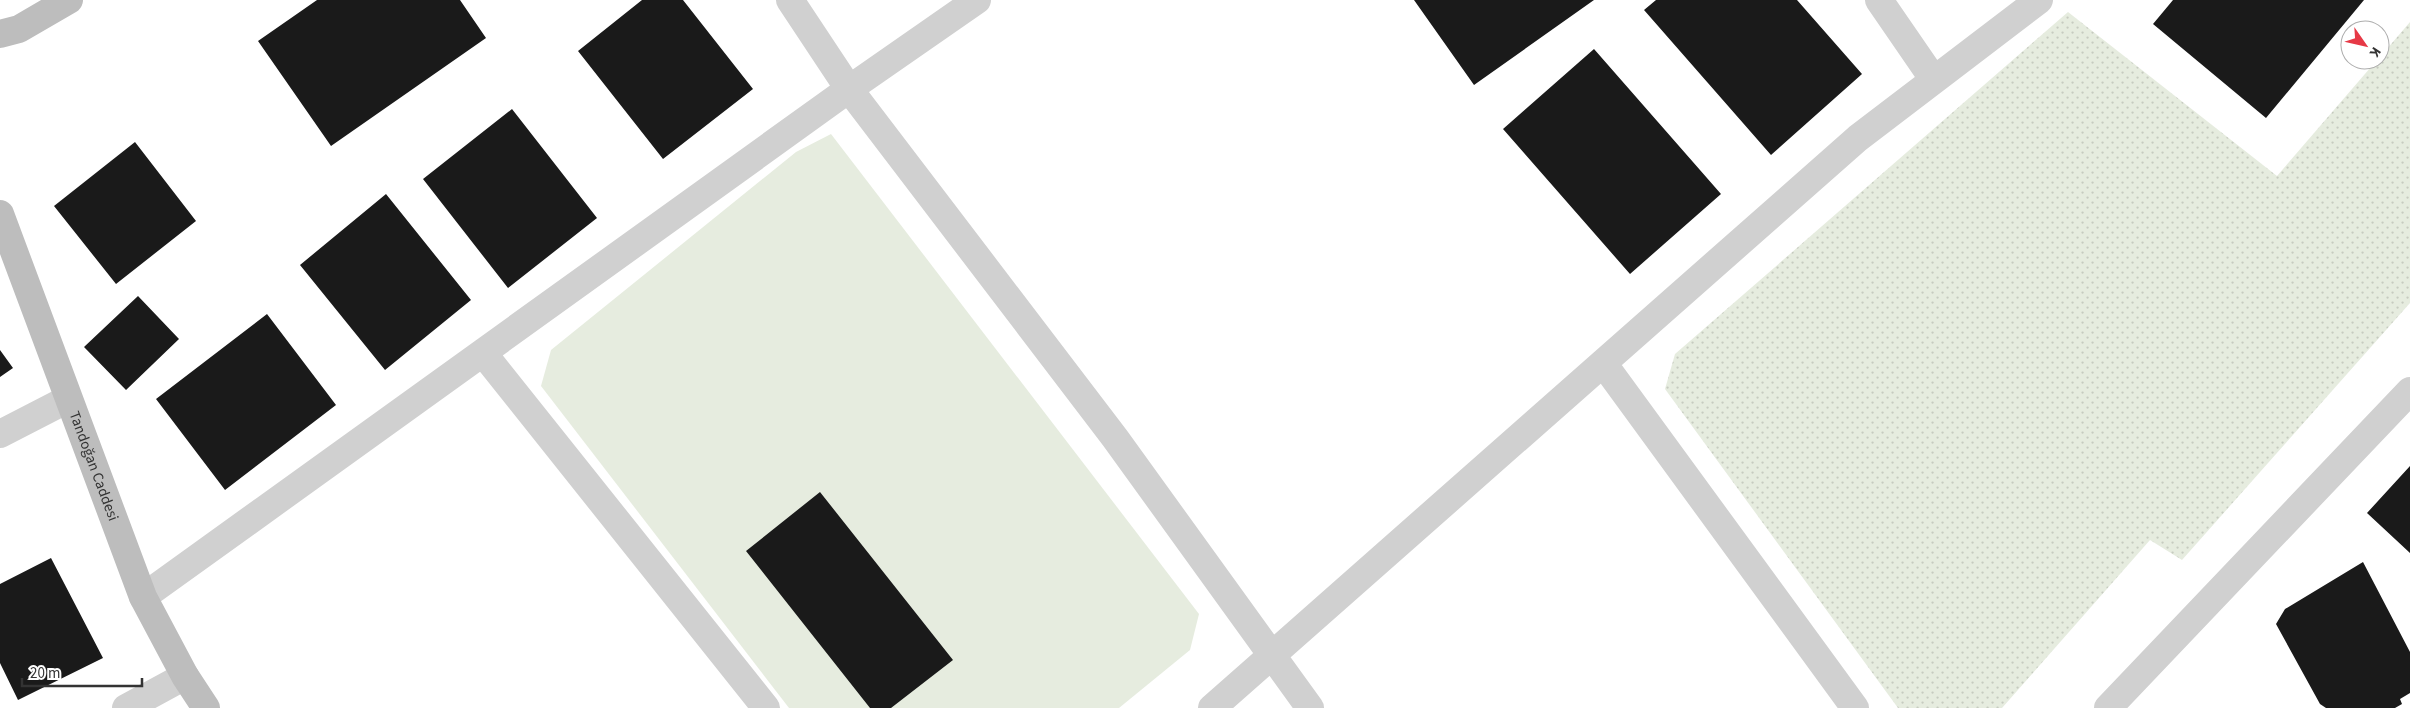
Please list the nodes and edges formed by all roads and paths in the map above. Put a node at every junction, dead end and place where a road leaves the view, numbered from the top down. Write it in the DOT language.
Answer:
graph roads {
  1 [pos="69,0"];
  2 [pos="790,0"];
  3 [pos="977,0"];
  4 [pos="1879,0"];
  5 [pos="2039,0"];
  6 [pos="0,34"];
  7 [pos="1934,80"];
  8 [pos="849,89"];
  9 [pos="0,214"];
  10 [pos="483,353"];
  11 [pos="1603,363"];
  12 [pos="2410,391"];
  13 [pos="68,399"];
  14 [pos="0,434"];
  15 [pos="143,597"];
  16 [pos="1273,655"];
  17 [pos="185,676"];
  18 [pos="126,708"];
  19 [pos="206,708"];
  20 [pos="766,708"];
  21 [pos="1212,708"];
  22 [pos="1310,708"];
  23 [pos="1856,708"];
  24 [pos="2108,708"];
  1 -- 6 [label="street"];
  2 -- 8 [label="street"];
  3 -- 8 [label="street"];
  4 -- 7 [label="street"];
  5 -- 7 [label="street"];
  7 -- 11 [label="street"];
  8 -- 10 [label="street"];
  8 -- 16 [label="street"];
  9 -- 13 [label="street, Tandoğan Caddesi"];
  10 -- 15 [label="street"];
  10 -- 20 [label="street"];
  11 -- 16 [label="street"];
  11 -- 23 [label="street"];
  12 -- 24 [label="street"];
  13 -- 14 [label="street"];
  13 -- 15 [label="street, Tandoğan Caddesi"];
  15 -- 17 [label="street, Tandoğan Caddesi"];
  16 -- 21 [label="street"];
  16 -- 22 [label="street"];
  17 -- 18 [label="street"];
  17 -- 19 [label="street, Tandoğan Caddesi"];
}
